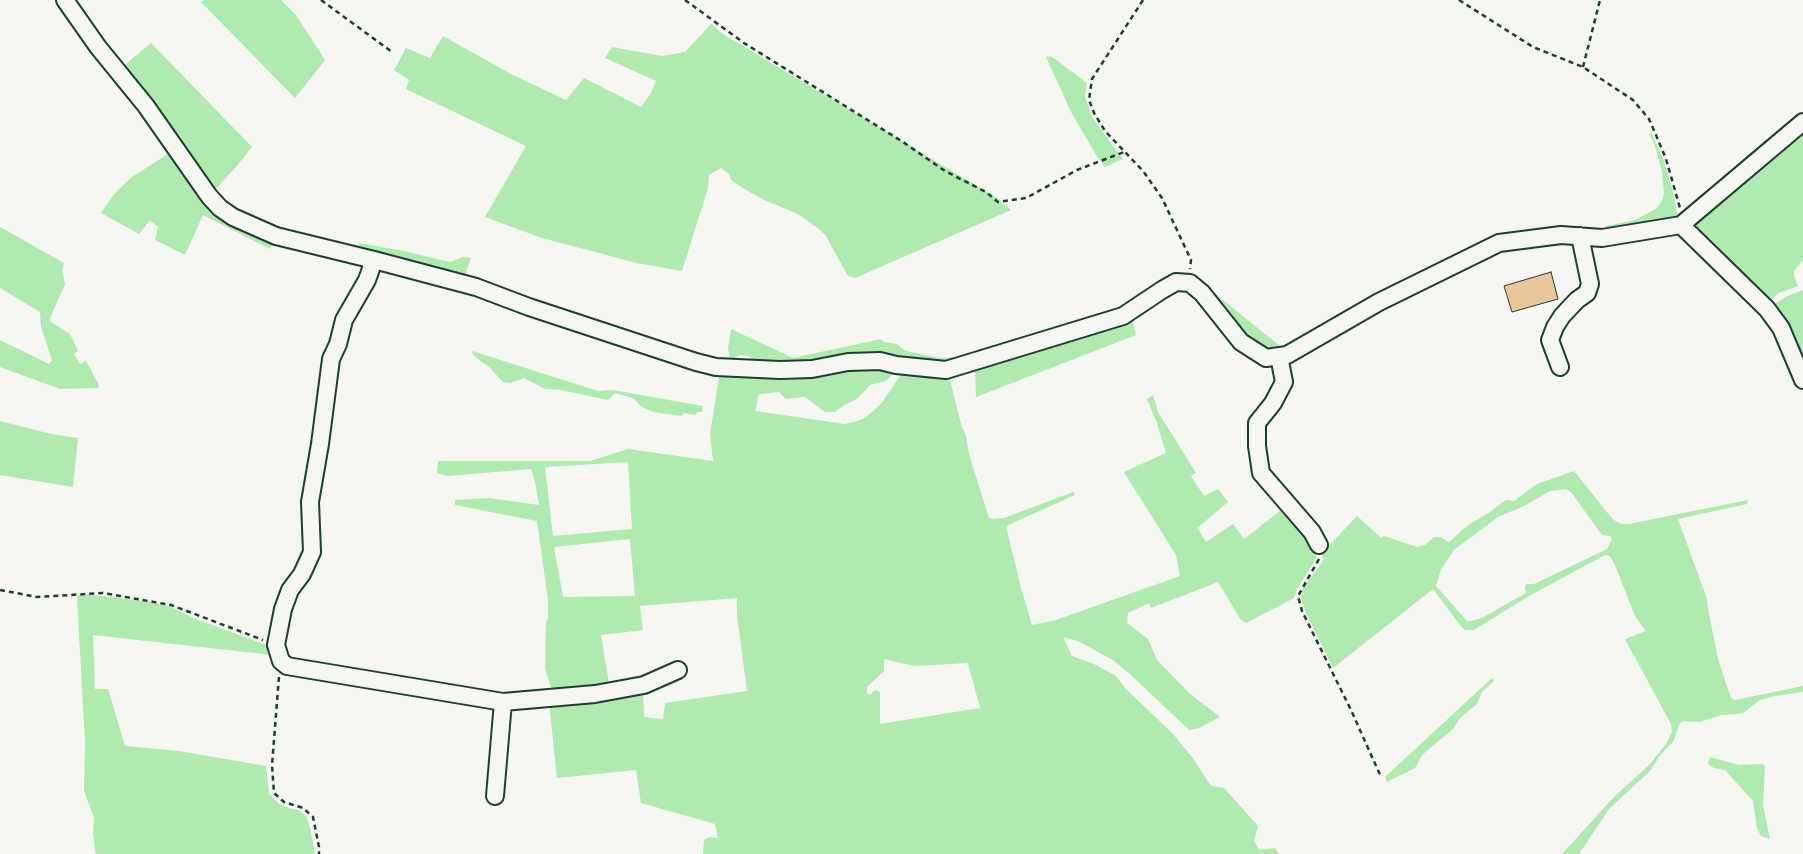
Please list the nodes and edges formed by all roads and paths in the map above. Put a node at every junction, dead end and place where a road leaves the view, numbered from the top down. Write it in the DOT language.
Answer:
graph roads {
  1 [pos="64,0"];
  2 [pos="321,0"];
  3 [pos="685,0"];
  4 [pos="1143,0"];
  5 [pos="1459,0"];
  6 [pos="1600,0"];
  7 [pos="392,52"];
  8 [pos="1584,67"];
  9 [pos="1803,122"];
  10 [pos="1124,152"];
  11 [pos="1681,225"];
  12 [pos="1580,236"];
  13 [pos="374,260"];
  14 [pos="1190,284"];
  15 [pos="1279,356"];
  16 [pos="1560,367"];
  17 [pos="1803,380"];
  18 [pos="1319,545"];
  19 [pos="0,590"];
  20 [pos="278,653"];
  21 [pos="678,670"];
  22 [pos="503,702"];
  23 [pos="1381,777"];
  24 [pos="494,796"];
  25 [pos="319,854"];
  1 -- 13 [label="street"];
  2 -- 7 [label="path"];
  3 -- 10 [label="path"];
  4 -- 10 [label="path"];
  5 -- 8 [label="path"];
  6 -- 8 [label="path"];
  8 -- 11 [label="path"];
  9 -- 11 [label="street"];
  10 -- 14 [label="path"];
  11 -- 12 [label="street"];
  11 -- 17 [label="street"];
  12 -- 15 [label="street"];
  12 -- 16 [label="street"];
  13 -- 14 [label="street"];
  13 -- 20 [label="street"];
  14 -- 15 [label="street"];
  15 -- 18 [label="street"];
  18 -- 23 [label="path"];
  19 -- 20 [label="path"];
  20 -- 22 [label="street"];
  20 -- 25 [label="path"];
  21 -- 22 [label="street"];
  22 -- 24 [label="street"];
}
